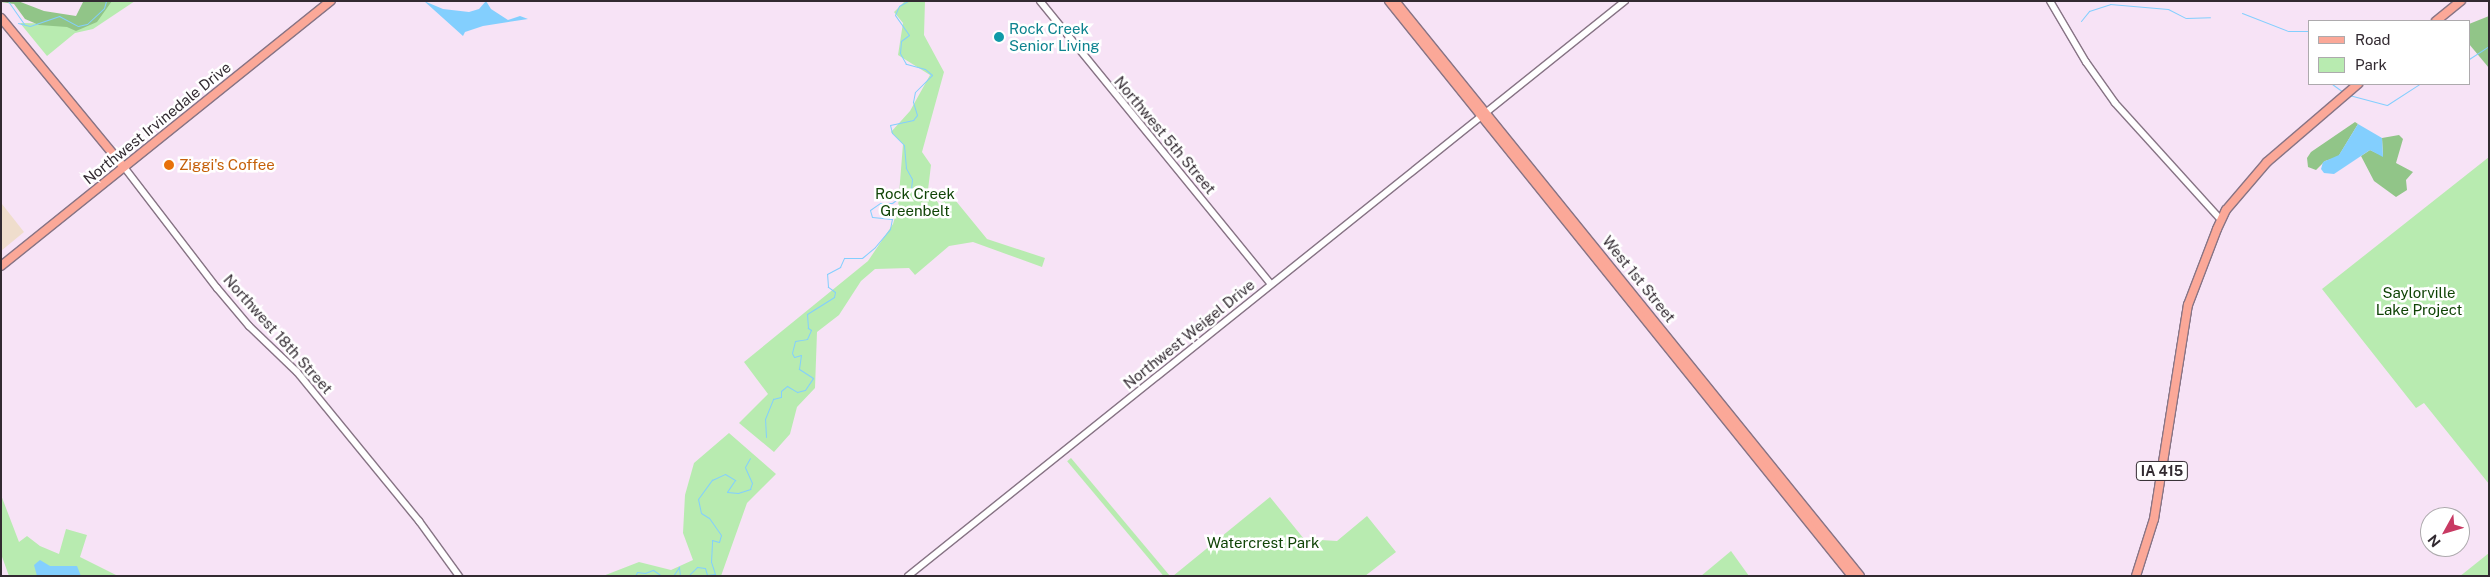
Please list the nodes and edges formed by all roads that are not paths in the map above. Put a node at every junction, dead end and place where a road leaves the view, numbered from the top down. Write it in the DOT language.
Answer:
graph roads {
  1 [pos="331,1"];
  2 [pos="1040,1"];
  3 [pos="1389,1"];
  4 [pos="1395,1"];
  5 [pos="1625,1"];
  6 [pos="2050,1"];
  7 [pos="2461,1"];
  8 [pos="1,18"];
  9 [pos="2437,20"];
  10 [pos="2357,85"];
  11 [pos="1483,115"];
  12 [pos="124,167"];
  13 [pos="2221,220"];
  14 [pos="1,266"];
  15 [pos="1271,284"];
  16 [pos="459,576"];
  17 [pos="908,576"];
  18 [pos="1852,576"];
  19 [pos="1860,576"];
  20 [pos="2136,576"];
  1 -- 12 [label="main road, Northwest Irvinedale Drive"];
  2 -- 15 [label="street, Northwest 5th Street"];
  3 -- 11 [label="main road, West 1st Street"];
  4 -- 11 [label="main road, West 1st Street"];
  5 -- 11 [label="street, Northwest Weigel Drive"];
  6 -- 13 [label="street"];
  7 -- 9 [label="main road"];
  8 -- 12 [label="main road, Northwest 18th Street"];
  10 -- 13 [label="main road, IA 415"];
  11 -- 15 [label="street, Northwest Weigel Drive"];
  11 -- 18 [label="main road, West 1st Street"];
  11 -- 19 [label="main road, West 1st Street"];
  12 -- 14 [label="main road, Northwest Irvinedale Drive"];
  12 -- 16 [label="street, Northwest 18th Street"];
  13 -- 20 [label="main road, IA 415"];
  15 -- 17 [label="street, Northwest Weigel Drive"];
}
